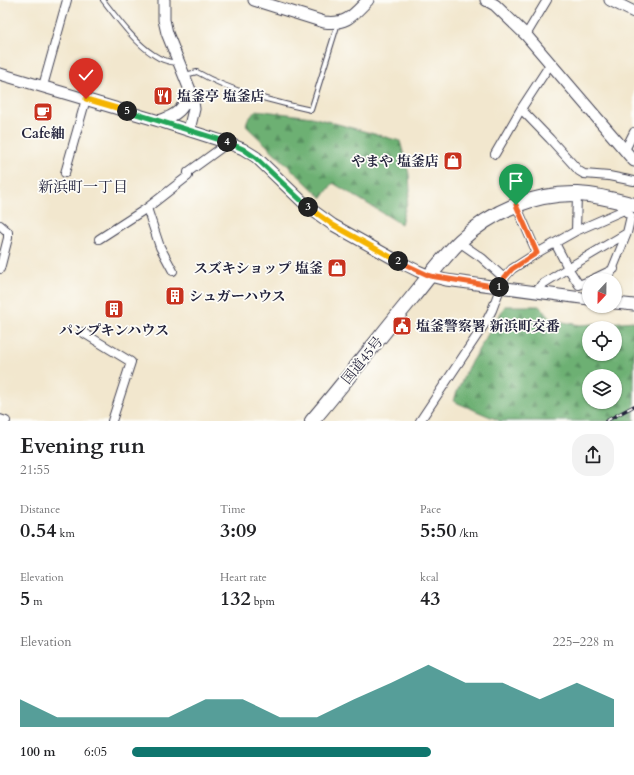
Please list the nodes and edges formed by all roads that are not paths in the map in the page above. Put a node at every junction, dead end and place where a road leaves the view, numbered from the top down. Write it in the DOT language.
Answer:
graph roads {
  1 [pos="67,0"];
  2 [pos="103,0"];
  3 [pos="164,0"];
  4 [pos="254,0"];
  5 [pos="368,0"];
  6 [pos="486,0"];
  7 [pos="548,0"];
  8 [pos="610,0"];
  9 [pos="634,12"];
  10 [pos="338,23"];
  11 [pos="526,35"];
  12 [pos="551,63"];
  13 [pos="180,64"];
  14 [pos="0,74"];
  15 [pos="185,75"];
  16 [pos="43,86"];
  17 [pos="191,91"];
  18 [pos="86,99"];
  19 [pos="521,109"];
  20 [pos="159,121"];
  21 [pos="189,130"];
  22 [pos="634,132"];
  23 [pos="228,142"];
  24 [pos="625,150"];
  25 [pos="495,154"];
  26 [pos="634,161"];
  27 [pos="65,173"];
  28 [pos="634,181"];
  29 [pos="577,194"];
  30 [pos="516,205"];
  31 [pos="628,206"];
  32 [pos="147,208"];
  33 [pos="0,224"];
  34 [pos="576,231"];
  35 [pos="627,233"];
  36 [pos="99,239"];
  37 [pos="459,242"];
  38 [pos="555,243"];
  39 [pos="537,253"];
  40 [pos="568,268"];
  41 [pos="0,269"];
  42 [pos="614,269"];
  43 [pos="173,271"];
  44 [pos="605,273"];
  45 [pos="612,273"];
  46 [pos="430,276"];
  47 [pos="502,282"];
  48 [pos="582,285"];
  49 [pos="537,292"];
  50 [pos="582,298"];
  51 [pos="622,304"];
  52 [pos="634,305"];
  53 [pos="82,332"];
  54 [pos="112,421"];
  55 [pos="312,421"];
  56 [pos="420,421"];
  1 -- 16 [label="street"];
  2 -- 13 [label="lane"];
  3 -- 13 [label="street"];
  4 -- 10 [label="street"];
  5 -- 10 [label="street"];
  6 -- 11 [label="street"];
  7 -- 11 [label="street"];
  8 -- 9 [label="street"];
  10 -- 15 [label="lane"];
  11 -- 12 [label="street"];
  12 -- 19 [label="street"];
  12 -- 24 [label="street"];
  13 -- 15 [label="street"];
  14 -- 16 [label="street"];
  15 -- 17 [label="street"];
  16 -- 18 [label="street"];
  17 -- 20 [label="street"];
  17 -- 21 [label="street"];
  18 -- 20 [label="street"];
  18 -- 27 [label="street"];
  19 -- 25 [label="street"];
  19 -- 28 [label="street"];
  20 -- 21 [label="street"];
  21 -- 23 [label="street"];
  22 -- 24 [label="street"];
  23 -- 32 [label="street"];
  23 -- 46 [label="street"];
  24 -- 26 [label="street"];
  29 -- 30 [label="highway, 国道45号"];
  29 -- 31 [label="highway, 国道45号"];
  29 -- 34 [label="street"];
  30 -- 37 [label="highway, 国道45号"];
  30 -- 39 [label="street"];
  31 -- 34 [label="street"];
  31 -- 35 [label="street"];
  32 -- 36 [label="street"];
  32 -- 43 [label="street"];
  33 -- 41 [label="street"];
  34 -- 38 [label="street"];
  35 -- 40 [label="street"];
  35 -- 42 [label="street"];
  37 -- 46 [label="highway, 国道45号"];
  37 -- 47 [label="street"];
  38 -- 39 [label="street"];
  38 -- 40 [label="street"];
  39 -- 47 [label="street"];
  40 -- 48 [label="street"];
  40 -- 49 [label="street"];
  42 -- 44 [label="street"];
  42 -- 45 [label="street"];
  46 -- 47 [label="street"];
  46 -- 55 [label="highway, 国道45号"];
  47 -- 49 [label="street"];
  47 -- 56 [label="street"];
  49 -- 50 [label="street"];
  51 -- 52 [label="street"];
  53 -- 54 [label="street"];
}
